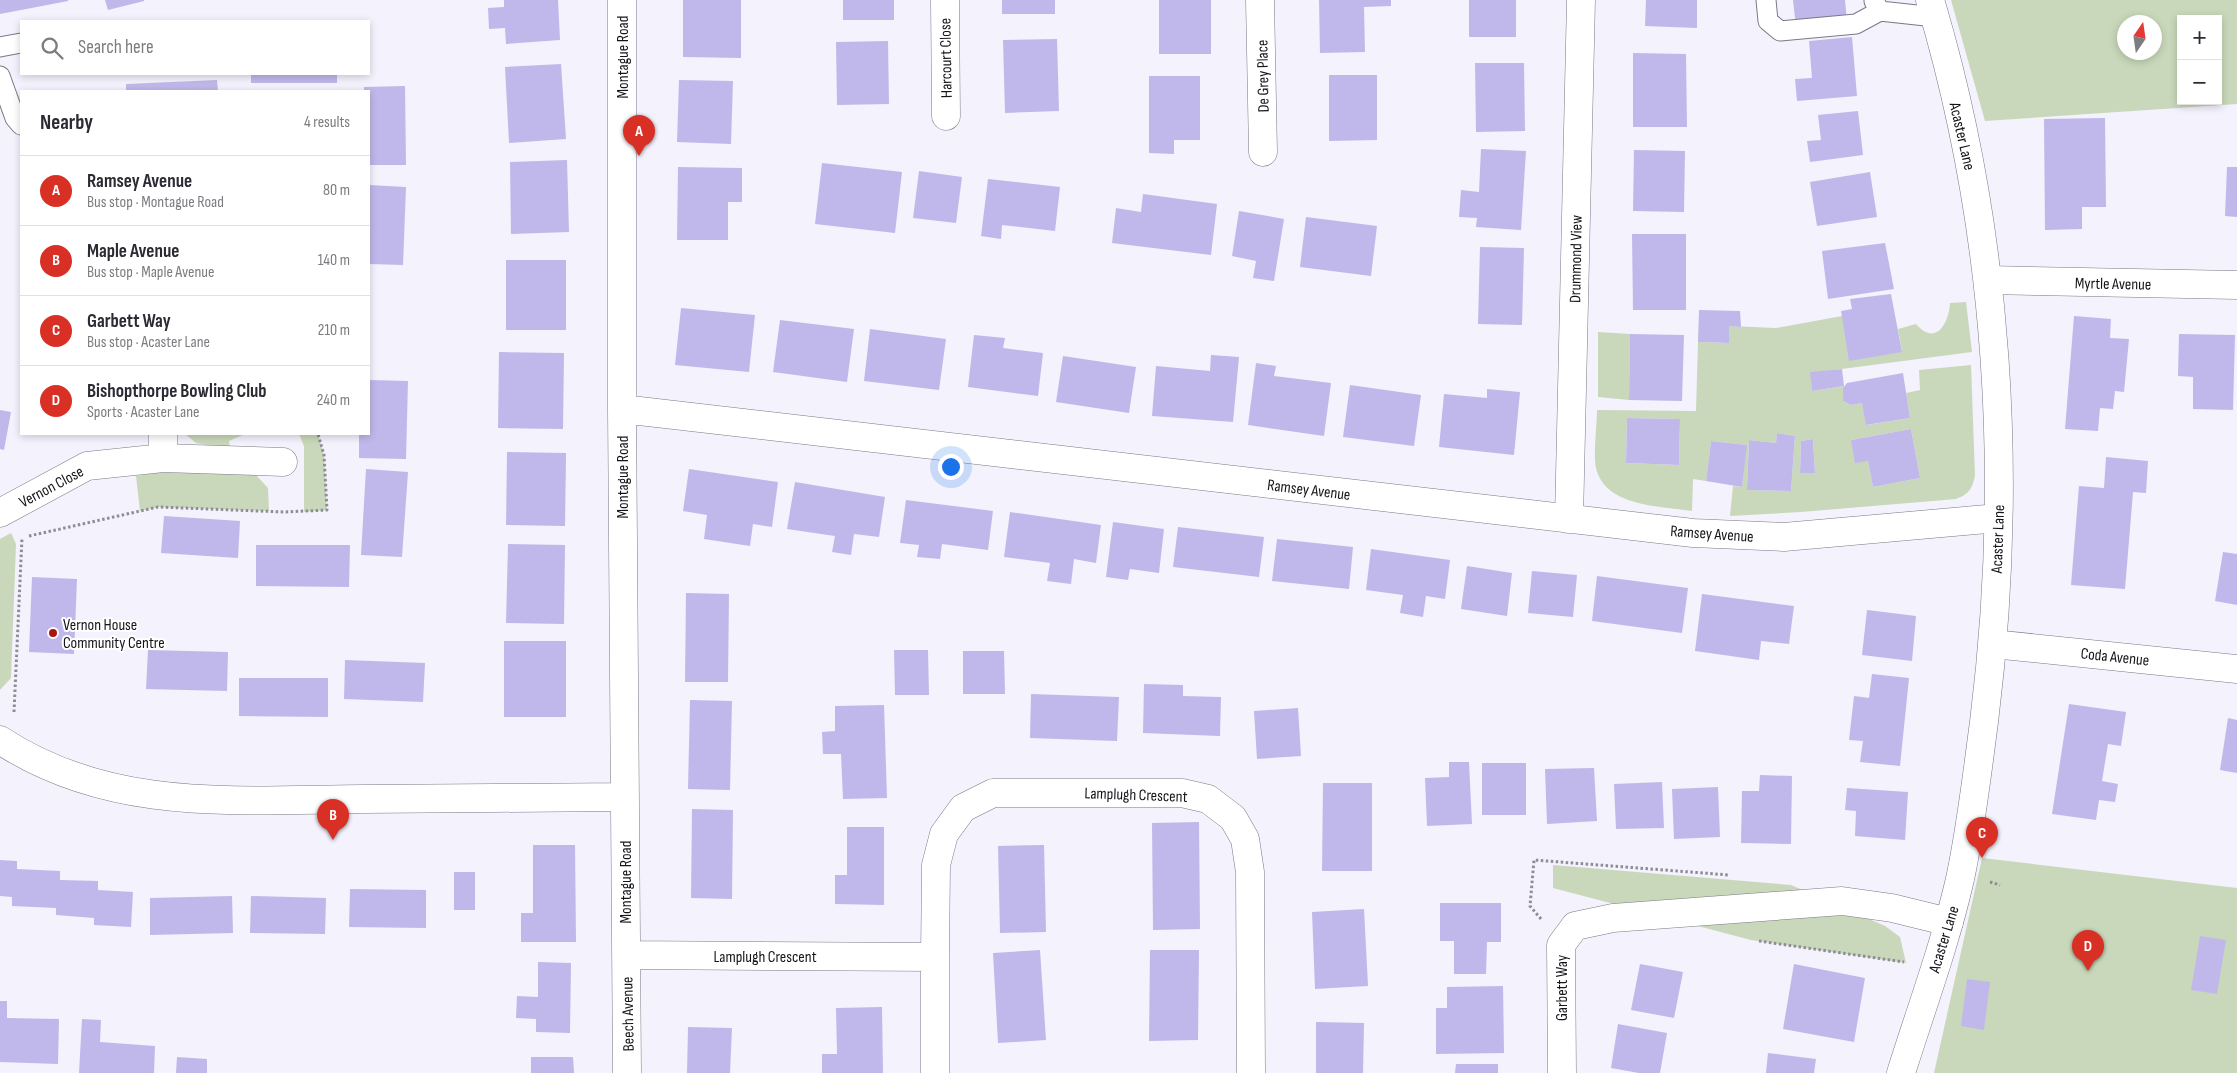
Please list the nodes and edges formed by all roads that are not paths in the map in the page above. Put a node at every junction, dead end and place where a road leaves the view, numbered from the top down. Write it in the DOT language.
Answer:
graph roads {
  1 [pos="622,0"];
  2 [pos="945,0"];
  3 [pos="1260,0"];
  4 [pos="1581,0"];
  5 [pos="1766,0"];
  6 [pos="1877,5"];
  7 [pos="1933,8"];
  8 [pos="20,43"];
  9 [pos="0,47"];
  10 [pos="0,76"];
  11 [pos="946,116"];
  12 [pos="20,124"];
  13 [pos="1263,152"];
  14 [pos="1988,280"];
  15 [pos="2237,286"];
  16 [pos="622,409"];
  17 [pos="163,446"];
  18 [pos="283,462"];
  19 [pos="0,513"];
  20 [pos="1998,518"];
  21 [pos="1569,519"];
  22 [pos="1993,644"];
  23 [pos="2237,669"];
  24 [pos="6,744"];
  25 [pos="624,797"];
  26 [pos="1949,922"];
  27 [pos="626,955"];
  28 [pos="935,957"];
  29 [pos="628,1073"];
  30 [pos="935,1073"];
  31 [pos="1251,1073"];
  32 [pos="1562,1073"];
  33 [pos="1901,1073"];
  1 -- 16 [label="street, Montague Road"];
  2 -- 11 [label="street, Harcourt Close"];
  3 -- 13 [label="street, De Grey Place"];
  4 -- 21 [label="street, Drummond View"];
  5 -- 6 [label="lane"];
  6 -- 7 [label="lane"];
  7 -- 14 [label="street, Acaster Lane"];
  8 -- 9 [label="lane"];
  10 -- 12 [label="lane"];
  14 -- 15 [label="street, Myrtle Avenue"];
  14 -- 20 [label="street, Acaster Lane"];
  16 -- 21 [label="street, Ramsey Avenue"];
  16 -- 25 [label="street, Montague Road"];
  17 -- 18 [label="street, Vernon Close"];
  17 -- 19 [label="street, Vernon Close"];
  20 -- 21 [label="street, Ramsey Avenue"];
  20 -- 22 [label="street, Acaster Lane"];
  22 -- 23 [label="street, Coda Avenue"];
  22 -- 26 [label="street, Acaster Lane"];
  24 -- 25 [label="street"];
  25 -- 27 [label="street, Montague Road"];
  26 -- 32 [label="street, Garbett Way"];
  26 -- 33 [label="street, Acaster Lane"];
  27 -- 28 [label="street, Lamplugh Crescent"];
  27 -- 29 [label="street, Beech Avenue"];
  28 -- 30 [label="street, Lamplugh Crescent"];
  28 -- 31 [label="street, Lamplugh Crescent"];
}
